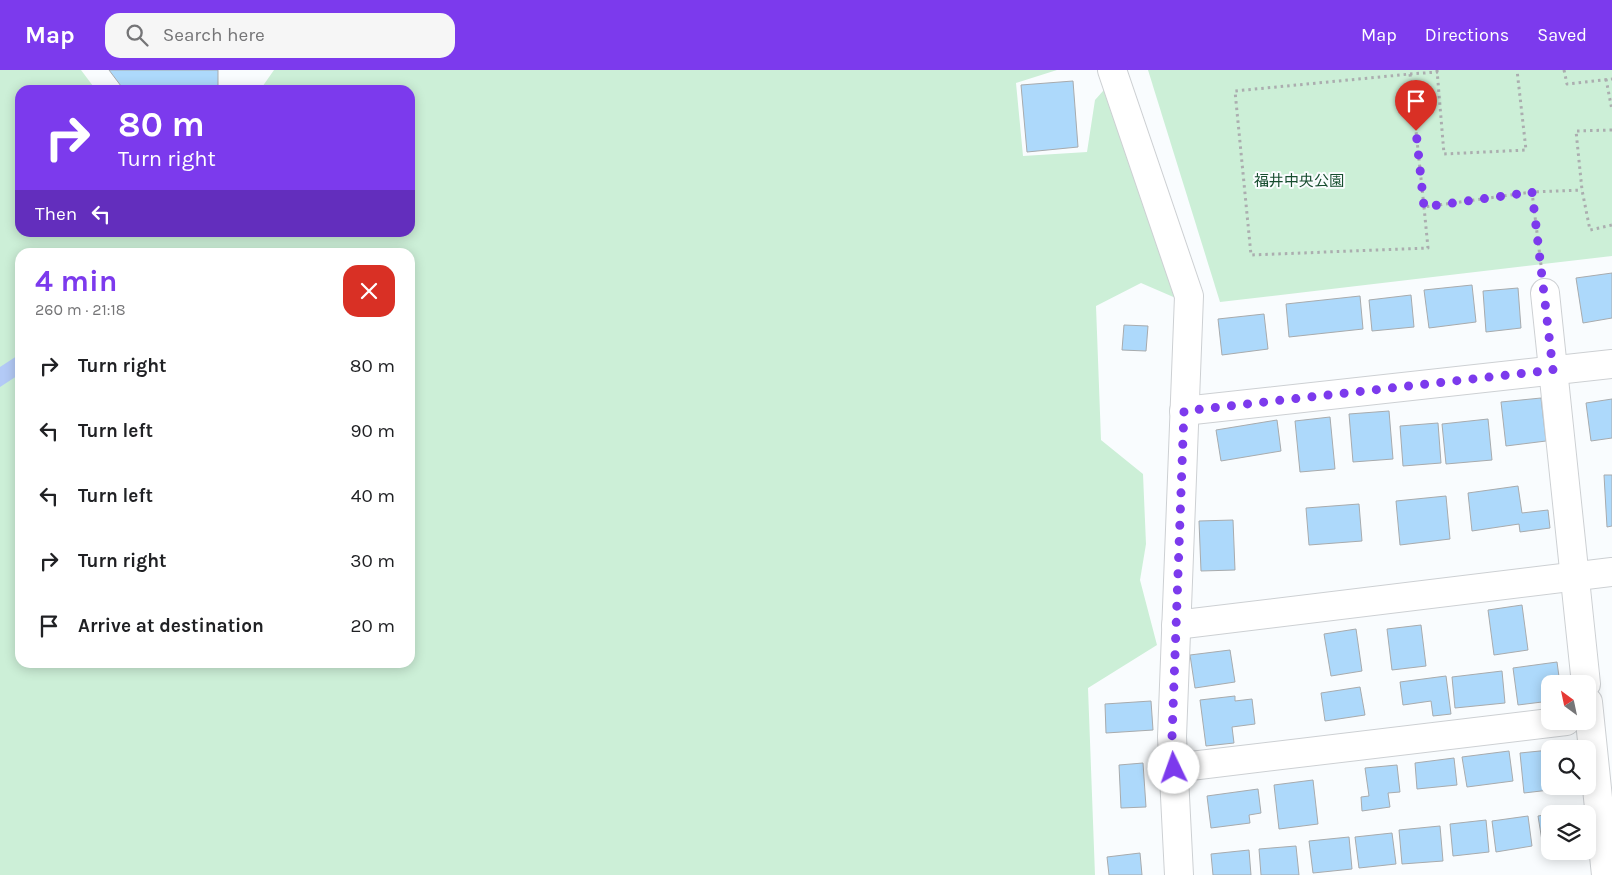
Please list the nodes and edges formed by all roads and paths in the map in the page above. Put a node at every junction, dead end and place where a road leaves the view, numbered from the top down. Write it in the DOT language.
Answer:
graph roads {
  1 [pos="1112,70"];
  2 [pos="1517,70"];
  3 [pos="1564,70"];
  4 [pos="1437,71"];
  5 [pos="1410,74"];
  6 [pos="1612,78"];
  7 [pos="1606,79"];
  8 [pos="1612,110"];
  9 [pos="1612,130"];
  10 [pos="1582,190"];
  11 [pos="1532,192"];
  12 [pos="1424,207"];
  13 [pos="1612,225"];
  14 [pos="1545,293"];
  15 [pos="1612,364"];
  16 [pos="1553,370"];
  17 [pos="1184,411"];
  18 [pos="1612,572"];
  19 [pos="1574,576"];
  20 [pos="1176,626"];
  21 [pos="1585,675"];
  22 [pos="1541,721"];
  23 [pos="1590,730"];
  24 [pos="1174,768"];
  25 [pos="1179,875"];
  26 [pos="1606,875"];
  1 -- 17 [label="street"];
  2 -- 4 [label="path"];
  3 -- 7 [label="path"];
  4 -- 5 [label="path"];
  5 -- 12 [label="path"];
  5 -- 12 [label="path"];
  6 -- 7 [label="path"];
  7 -- 8 [label="path"];
  9 -- 10 [label="path"];
  10 -- 11 [label="path"];
  10 -- 13 [label="path"];
  11 -- 12 [label="path"];
  11 -- 14 [label="path"];
  14 -- 16 [label="street"];
  15 -- 16 [label="street"];
  16 -- 17 [label="street"];
  16 -- 19 [label="street"];
  17 -- 20 [label="street"];
  18 -- 19 [label="street"];
  19 -- 20 [label="street"];
  19 -- 21 [label="street"];
  20 -- 24 [label="street"];
  22 -- 24 [label="street"];
  23 -- 26 [label="street"];
  24 -- 25 [label="street"];
}
